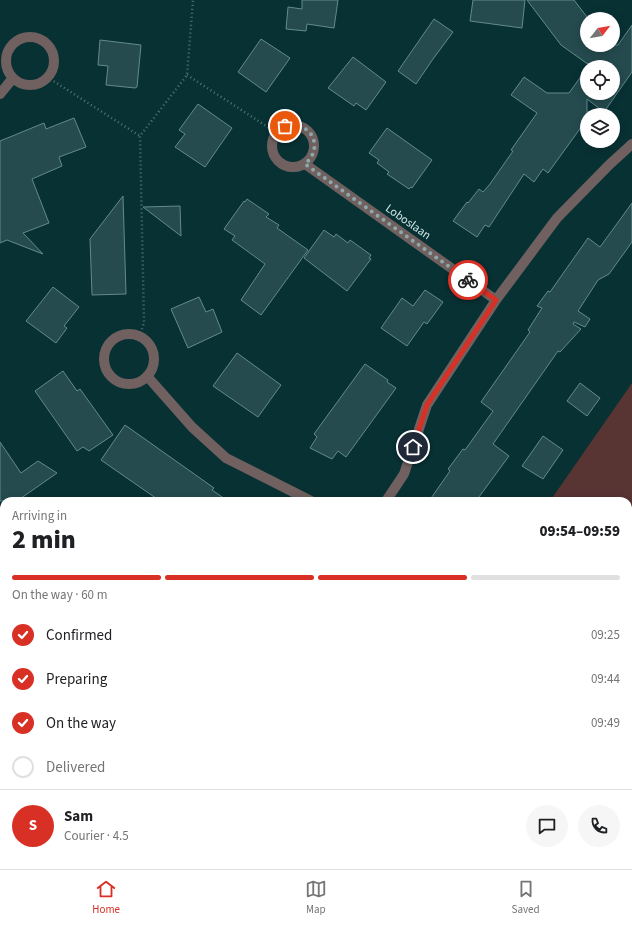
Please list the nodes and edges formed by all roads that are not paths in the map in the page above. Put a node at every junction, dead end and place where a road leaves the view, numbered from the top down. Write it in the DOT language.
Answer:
graph roads {
  1 [pos="13,78"];
  2 [pos="0,94"];
  3 [pos="632,144"];
  4 [pos="305,164"];
  5 [pos="496,300"];
  6 [pos="146,376"];
  7 [pos="303,497"];
  8 [pos="389,497"];
  1 -- 1 [label="street"];
  1 -- 2 [label="street"];
  3 -- 5 [label="street"];
  4 -- 4 [label="street"];
  4 -- 5 [label="street, Loboslaan"];
  5 -- 8 [label="street"];
  6 -- 6 [label="street"];
  6 -- 7 [label="street"];
}
